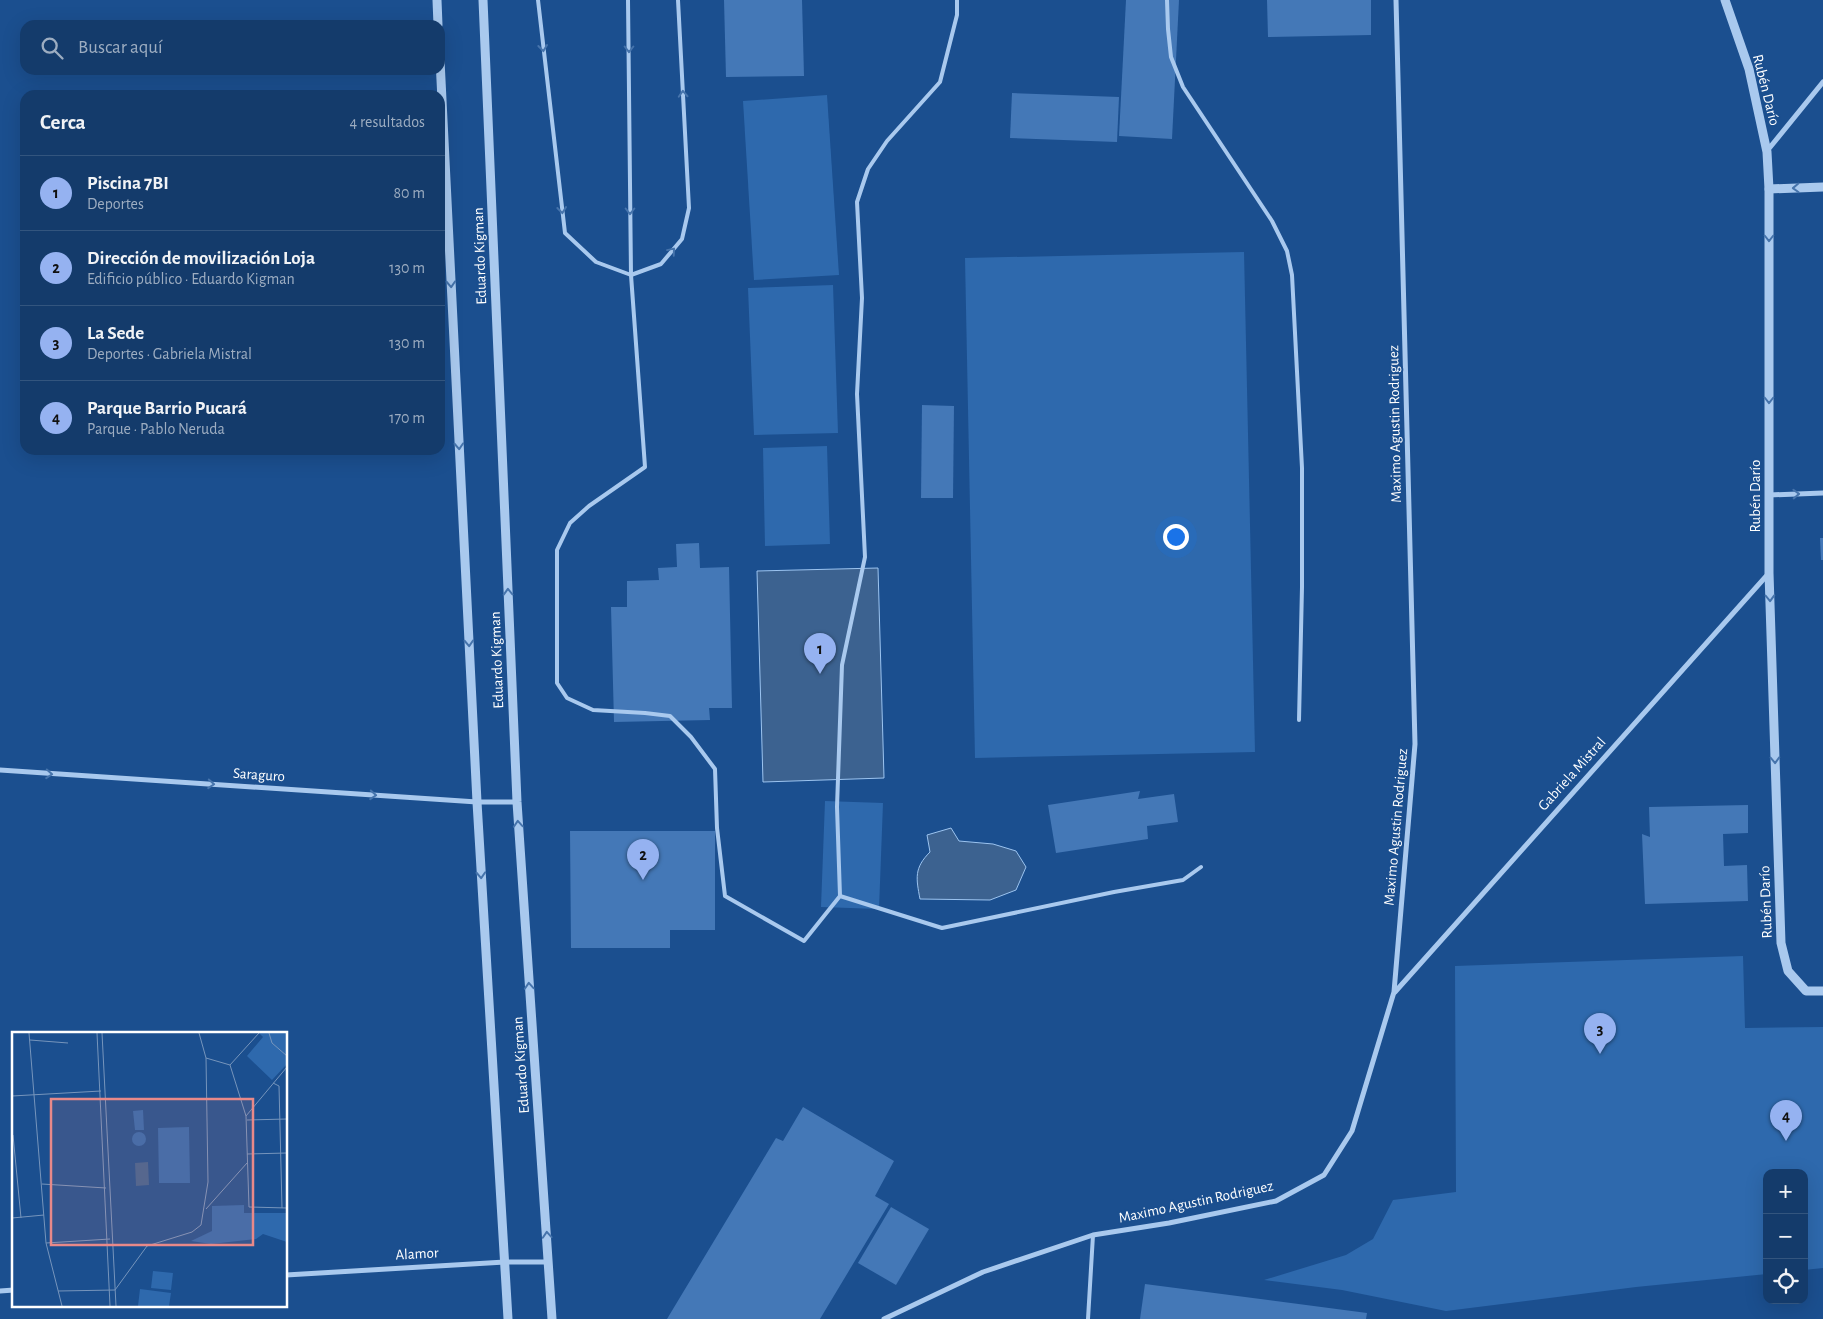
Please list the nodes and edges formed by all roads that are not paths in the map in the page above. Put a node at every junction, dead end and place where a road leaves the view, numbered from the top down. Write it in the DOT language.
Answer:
graph roads {
  1 [pos="437,0"];
  2 [pos="483,0"];
  3 [pos="538,0"];
  4 [pos="628,0"];
  5 [pos="678,0"];
  6 [pos="957,0"];
  7 [pos="1168,0"];
  8 [pos="1396,0"];
  9 [pos="1725,0"];
  10 [pos="438,20"];
  11 [pos="441,75"];
  12 [pos="1823,82"];
  13 [pos="441,90"];
  14 [pos="1767,152"];
  15 [pos="445,160"];
  16 [pos="1823,187"];
  17 [pos="1770,189"];
  18 [pos="631,275"];
  19 [pos="1823,493"];
  20 [pos="1769,495"];
  21 [pos="1769,573"];
  22 [pos="1299,720"];
  23 [pos="0,770"];
  24 [pos="477,802"];
  25 [pos="517,802"];
  26 [pos="1202,867"];
  27 [pos="840,896"];
  28 [pos="1823,991"];
  29 [pos="1394,992"];
  30 [pos="1093,1236"];
  31 [pos="505,1262"];
  32 [pos="548,1262"];
  33 [pos="288,1275"];
  34 [pos="508,1319"];
  35 [pos="552,1319"];
  36 [pos="884,1319"];
  37 [pos="1088,1319"];
  1 -- 10 [label="street"];
  25 -- 2 [label="street, Eduardo Kigman, one-way"];
  3 -- 18 [label="lane, one-way"];
  4 -- 18 [label="lane, one-way"];
  18 -- 5 [label="lane, one-way"];
  6 -- 27 [label="lane"];
  7 -- 22 [label="lane"];
  8 -- 29 [label="street, Maximo Agustin Rodriguez"];
  9 -- 14 [label="street, Rubén Darío"];
  11 -- 13 [label="street, Eduardo Kigman, one-way"];
  12 -- 14 [label="street"];
  14 -- 17 [label="street, Rubén Darío"];
  15 -- 24 [label="street, Eduardo Kigman, one-way"];
  16 -- 17 [label="street, one-way"];
  17 -- 20 [label="street, Rubén Darío, one-way"];
  18 -- 27 [label="lane"];
  20 -- 19 [label="street, one-way"];
  20 -- 21 [label="street, Rubén Darío"];
  21 -- 28 [label="street, Rubén Darío, one-way"];
  21 -- 29 [label="street, Gabriela Mistral"];
  23 -- 24 [label="street, Saraguro, one-way"];
  24 -- 25 [label="street, Saraguro"];
  24 -- 31 [label="street, Eduardo Kigman, one-way"];
  32 -- 25 [label="street, Eduardo Kigman, one-way"];
  26 -- 27 [label="lane"];
  29 -- 30 [label="street, Maximo Agustin Rodriguez"];
  30 -- 36 [label="street, Maximo Agustin Rodriguez"];
  30 -- 37 [label="lane"];
  31 -- 32 [label="street, Alamor"];
  31 -- 33 [label="street, Alamor"];
  31 -- 34 [label="street, Eduardo Kigman"];
  32 -- 35 [label="street, Eduardo Kigman"];
}
